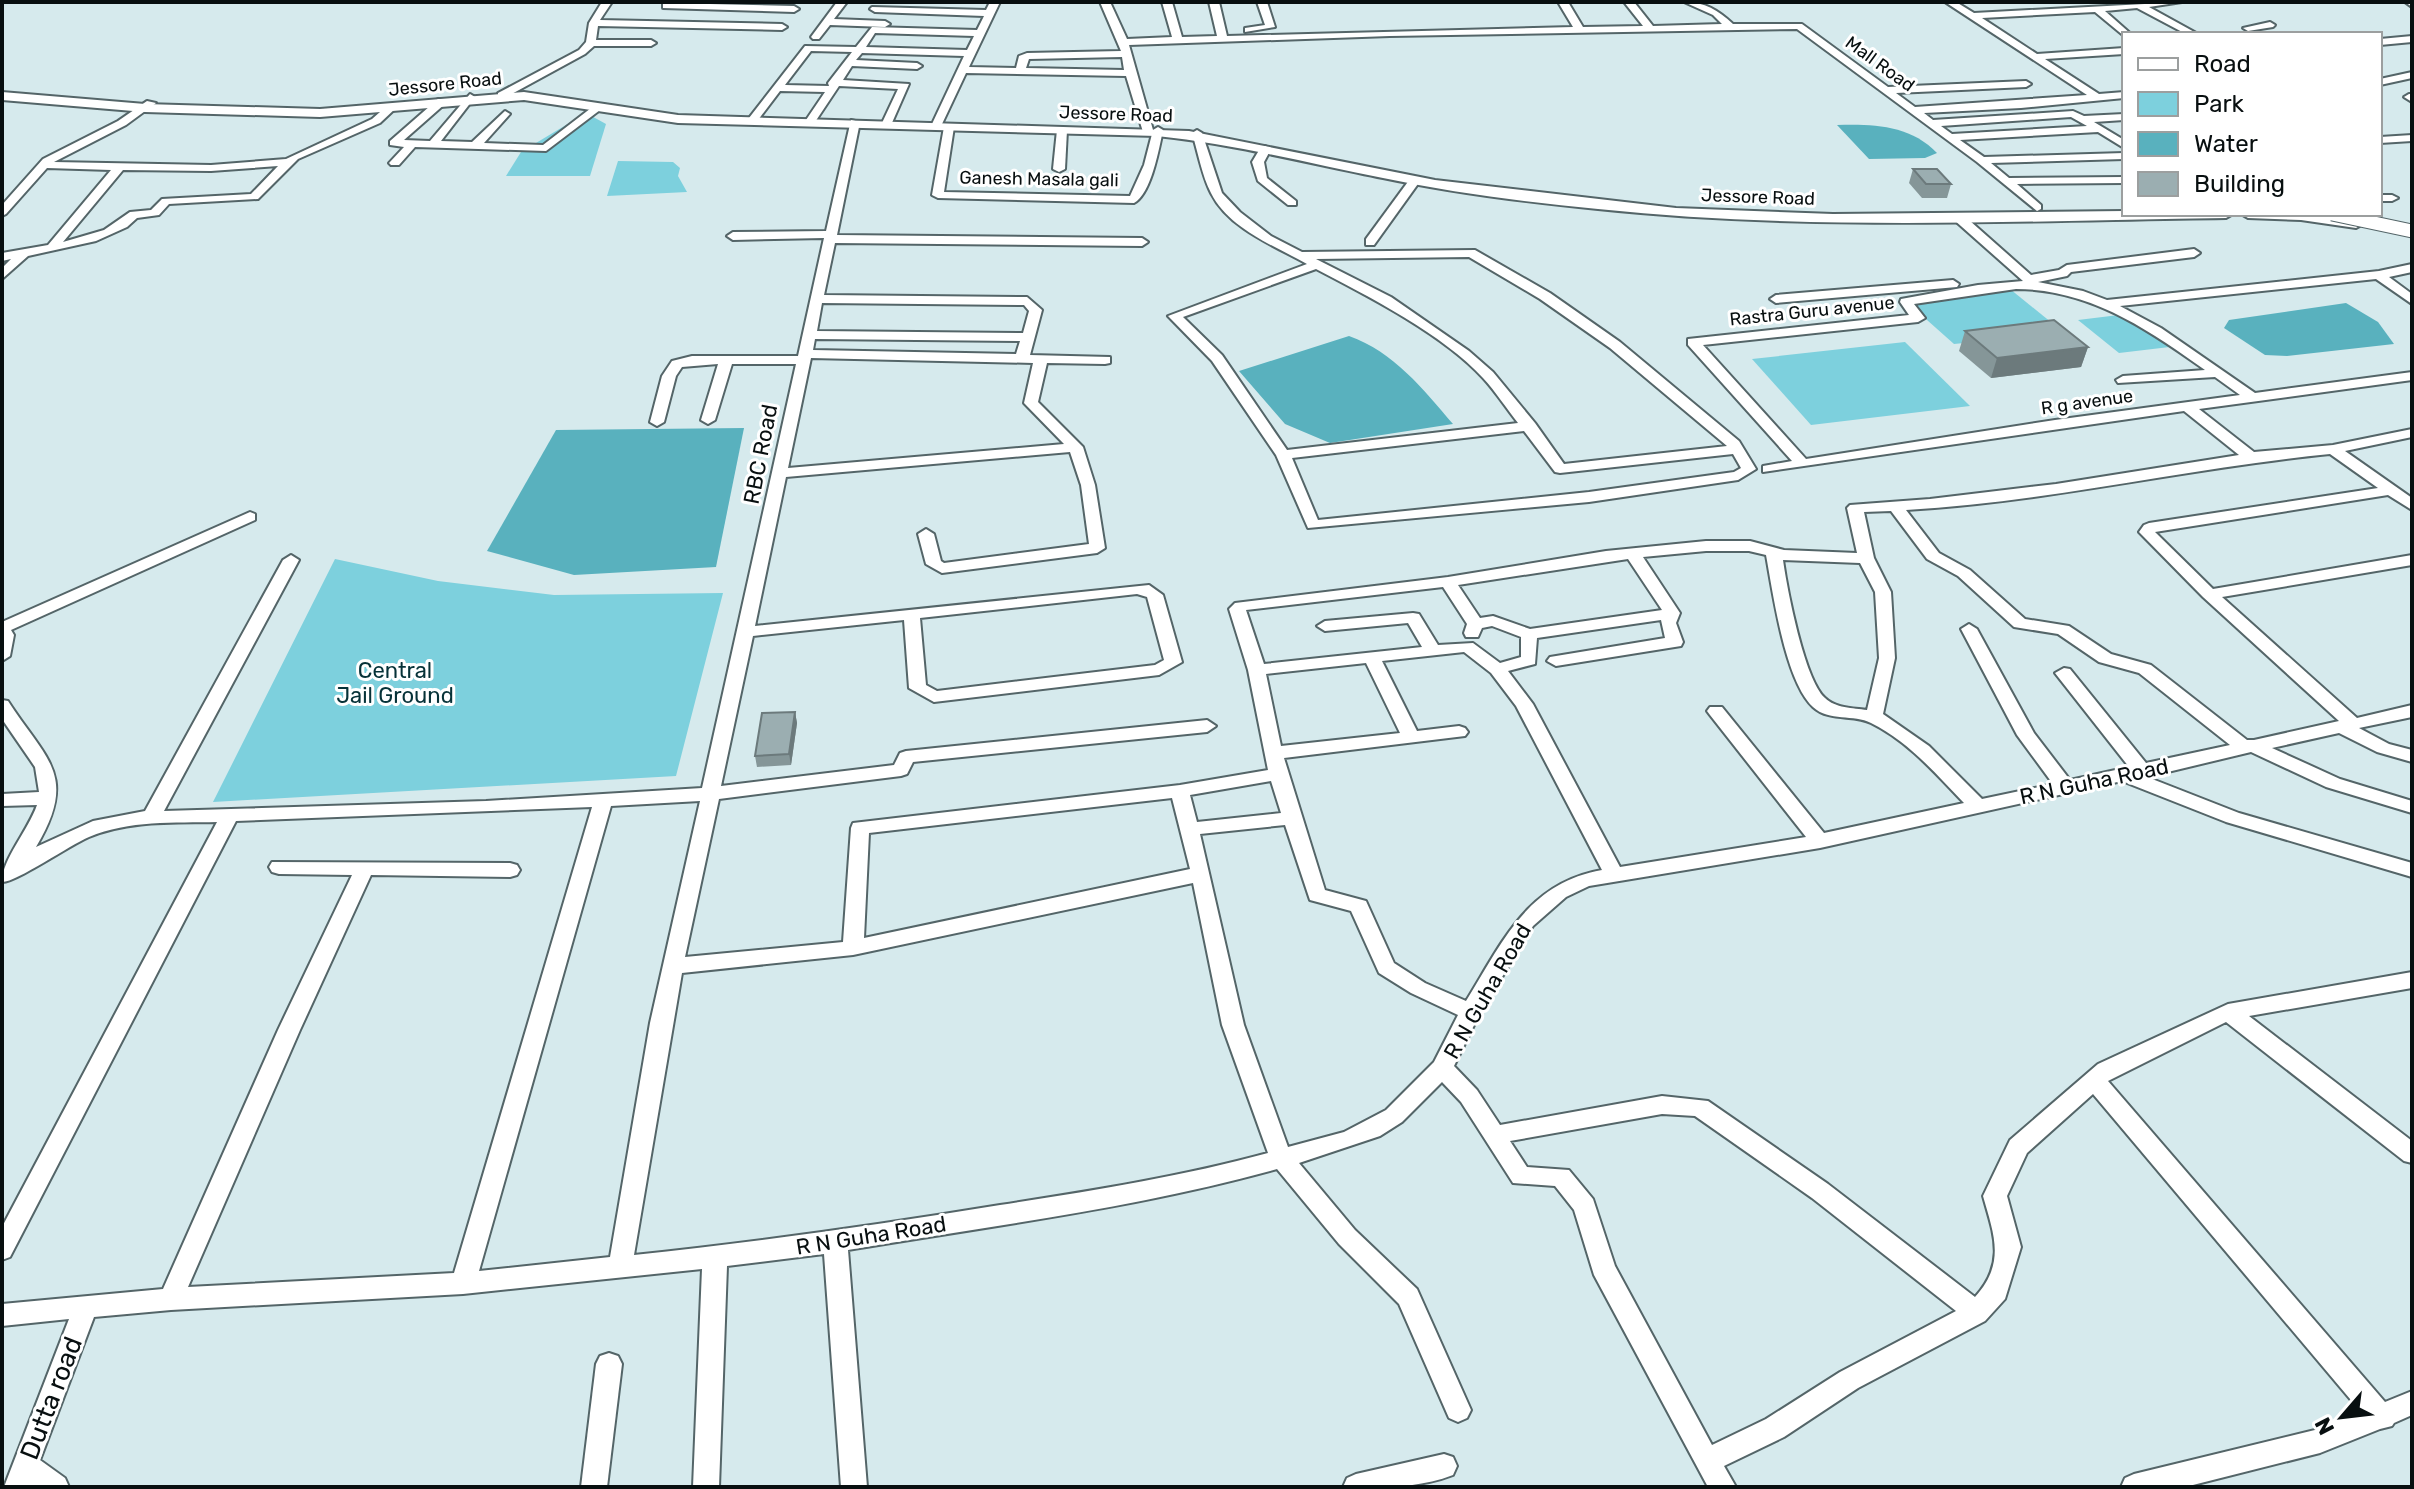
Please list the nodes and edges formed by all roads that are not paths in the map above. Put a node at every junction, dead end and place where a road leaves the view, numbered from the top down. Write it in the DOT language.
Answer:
graph roads {
  1 [pos="607,2"];
  2 [pos="842,2"];
  3 [pos="1105,2"];
  4 [pos="1167,2"];
  5 [pos="1214,2"];
  6 [pos="1262,2"];
  7 [pos="1563,2"];
  8 [pos="1629,2"];
  9 [pos="1689,2"];
  10 [pos="1950,2"];
  11 [pos="2040,2"];
  12 [pos="2177,2"];
  13 [pos="2156,3"];
  14 [pos="668,4"];
  15 [pos="877,5"];
  16 [pos="797,6"];
  17 [pos="2140,6"];
  18 [pos="992,7"];
  19 [pos="2097,9"];
  20 [pos="2054,12"];
  21 [pos="1972,16"];
  22 [pos="827,22"];
  23 [pos="594,23"];
  24 [pos="865,23"];
  25 [pos="654,24"];
  26 [pos="2270,25"];
  27 [pos="1731,28"];
  28 [pos="982,29"];
  29 [pos="1651,29"];
  30 [pos="1580,30"];
  31 [pos="2124,32"];
  32 [pos="2189,32"];
  33 [pos="2255,32"];
  34 [pos="1221,35"];
  35 [pos="816,37"];
  36 [pos="2412,39"];
  37 [pos="1178,42"];
  38 [pos="2382,42"];
  39 [pos="591,43"];
  40 [pos="651,43"];
  41 [pos="1125,48"];
  42 [pos="859,50"];
  43 [pos="2122,51"];
  44 [pos="970,53"];
  45 [pos="2033,57"];
  46 [pos="847,63"];
  47 [pos="917,66"];
  48 [pos="961,70"];
  49 [pos="1021,71"];
  50 [pos="1130,73"];
  51 [pos="2412,75"];
  52 [pos="2382,82"];
  53 [pos="2026,84"];
  54 [pos="831,86"];
  55 [pos="778,88"];
  56 [pos="2,89"];
  57 [pos="1884,90"];
  58 [pos="505,93"];
  59 [pos="2122,95"];
  60 [pos="2,96"];
  61 [pos="470,97"];
  62 [pos="2098,98"];
  63 [pos="442,101"];
  64 [pos="148,105"];
  65 [pos="392,107"];
  66 [pos="599,107"];
  67 [pos="1913,110"];
  68 [pos="505,114"];
  69 [pos="2122,117"];
  70 [pos="754,118"];
  71 [pos="2082,119"];
  72 [pos="811,120"];
  73 [pos="854,123"];
  74 [pos="887,123"];
  75 [pos="1930,123"];
  76 [pos="943,126"];
  77 [pos="2100,129"];
  78 [pos="1062,130"];
  79 [pos="1153,131"];
  80 [pos="1197,134"];
  81 [pos="1948,137"];
  82 [pos="2412,138"];
  83 [pos="2382,140"];
  84 [pos="413,143"];
  85 [pos="433,144"];
  86 [pos="2122,144"];
  87 [pos="475,146"];
  88 [pos="1265,149"];
  89 [pos="2122,156"];
  90 [pos="1981,160"];
  91 [pos="289,162"];
  92 [pos="395,163"];
  93 [pos="42,165"];
  94 [pos="119,167"];
  95 [pos="1059,169"];
  96 [pos="2122,180"];
  97 [pos="1414,181"];
  98 [pos="2006,181"];
  99 [pos="938,195"];
  100 [pos="1292,203"];
  101 [pos="2037,207"];
  102 [pos="934,208"];
  103 [pos="1647,208"];
  104 [pos="2122,208"];
  105 [pos="2122,208"];
  106 [pos="1690,211"];
  107 [pos="2,212"];
  108 [pos="2122,215"];
  109 [pos="1957,216"];
  110 [pos="2338,216"];
  111 [pos="2365,216"];
  112 [pos="2412,231"];
  113 [pos="733,236"];
  114 [pos="832,236"];
  115 [pos="1142,242"];
  116 [pos="1370,242"];
  117 [pos="53,246"];
  118 [pos="25,252"];
  119 [pos="2194,253"];
  120 [pos="1300,256"];
  121 [pos="2,257"];
  122 [pos="1316,265"];
  123 [pos="2412,268"];
  124 [pos="2,275"];
  125 [pos="2379,275"];
  126 [pos="2033,283"];
  127 [pos="1970,292"];
  128 [pos="818,299"];
  129 [pos="1776,299"];
  130 [pos="2412,300"];
  131 [pos="2109,303"];
  132 [pos="809,335"];
  133 [pos="1030,337"];
  134 [pos="803,357"];
  135 [pos="1022,358"];
  136 [pos="1041,359"];
  137 [pos="726,360"];
  138 [pos="1105,360"];
  139 [pos="2217,373"];
  140 [pos="2412,376"];
  141 [pos="2123,380"];
  142 [pos="2252,397"];
  143 [pos="2187,406"];
  144 [pos="708,420"];
  145 [pos="657,422"];
  146 [pos="1530,426"];
  147 [pos="2412,433"];
  148 [pos="1076,447"];
  149 [pos="1737,449"];
  150 [pos="2333,449"];
  151 [pos="1283,455"];
  152 [pos="2251,457"];
  153 [pos="1803,464"];
  154 [pos="1768,469"];
  155 [pos="778,473"];
  156 [pos="2393,490"];
  157 [pos="2412,505"];
  158 [pos="1895,506"];
  159 [pos="250,517"];
  160 [pos="926,534"];
  161 [pos="1773,552"];
  162 [pos="1632,553"];
  163 [pos="1866,558"];
  164 [pos="291,560"];
  165 [pos="2412,560"];
  166 [pos="1448,582"];
  167 [pos="2209,594"];
  168 [pos="1672,613"];
  169 [pos="912,615"];
  170 [pos="1475,624"];
  171 [pos="1325,626"];
  172 [pos="1969,629"];
  173 [pos="746,632"];
  174 [pos="1529,634"];
  175 [pos="1467,647"];
  176 [pos="1432,650"];
  177 [pos="2,656"];
  178 [pos="1372,659"];
  179 [pos="1556,661"];
  180 [pos="1497,669"];
  181 [pos="1257,670"];
  182 [pos="2064,673"];
  183 [pos="2,705"];
  184 [pos="1716,711"];
  185 [pos="2412,711"];
  186 [pos="1874,716"];
  187 [pos="2346,724"];
  188 [pos="1207,726"];
  189 [pos="1459,732"];
  190 [pos="1411,736"];
  191 [pos="2248,746"];
  192 [pos="1274,753"];
  193 [pos="2412,756"];
  194 [pos="1278,774"];
  195 [pos="2135,774"];
  196 [pos="2066,788"];
  197 [pos="1180,791"];
  198 [pos="708,794"];
  199 [pos="48,798"];
  200 [pos="2,800"];
  201 [pos="603,801"];
  202 [pos="1977,805"];
  203 [pos="2412,807"];
  204 [pos="230,815"];
  205 [pos="151,817"];
  206 [pos="1293,818"];
  207 [pos="1190,829"];
  208 [pos="1820,841"];
  209 [pos="279,867"];
  210 [pos="364,870"];
  211 [pos="510,870"];
  212 [pos="2412,870"];
  213 [pos="1613,873"];
  214 [pos="1201,874"];
  215 [pos="4,879"];
  216 [pos="853,948"];
  217 [pos="674,966"];
  218 [pos="2412,980"];
  219 [pos="1470,1012"];
  220 [pos="2228,1012"];
  221 [pos="1442,1068"];
  222 [pos="2094,1080"];
  223 [pos="1494,1135"];
  224 [pos="2412,1154"];
  225 [pos="1281,1158"];
  226 [pos="835,1242"];
  227 [pos="2,1250"];
  228 [pos="715,1257"];
  229 [pos="620,1267"];
  230 [pos="463,1283"];
  231 [pos="171,1299"];
  232 [pos="85,1309"];
  233 [pos="1976,1313"];
  234 [pos="2,1315"];
  235 [pos="609,1364"];
  236 [pos="2412,1403"];
  237 [pos="1458,1410"];
  238 [pos="2383,1418"];
  239 [pos="1706,1461"];
  240 [pos="1444,1466"];
  241 [pos="21,1476"];
  242 [pos="56,1487"];
  243 [pos="594,1487"];
  244 [pos="706,1487"];
  245 [pos="854,1487"];
  246 [pos="1356,1487"];
  247 [pos="1723,1487"];
  248 [pos="2134,1487"];
  1 -- 23 [label="street"];
  2 -- 22 [label="street"];
  3 -- 41 [label="street"];
  4 -- 37 [label="street"];
  5 -- 34 [label="street"];
  6 -- 34 [label="street"];
  7 -- 30 [label="street"];
  8 -- 29 [label="street"];
  9 -- 27 [label="street"];
  10 -- 21 [label="street"];
  11 -- 20 [label="street"];
  12 -- 13 [label="street"];
  13 -- 17 [label="street"];
  14 -- 16 [label="street"];
  14 -- 25 [label="street"];
  15 -- 18 [label="street"];
  15 -- 24 [label="street"];
  16 -- 25 [label="street"];
  17 -- 19 [label="street"];
  17 -- 32 [label="street"];
  18 -- 28 [label="street, Ganesh Masala gali"];
  19 -- 20 [label="street"];
  19 -- 31 [label="street"];
  20 -- 21 [label="street"];
  21 -- 45 [label="street"];
  22 -- 24 [label="street"];
  22 -- 35 [label="street"];
  23 -- 25 [label="street"];
  23 -- 39 [label="street"];
  24 -- 28 [label="street"];
  26 -- 33 [label="street"];
  27 -- 29 [label="street, Mall Road"];
  27 -- 57 [label="street, Mall Road"];
  28 -- 42 [label="street"];
  28 -- 44 [label="street, Ganesh Masala gali"];
  29 -- 30 [label="street, Mall Road"];
  30 -- 34 [label="street, Mall Road"];
  34 -- 37 [label="street"];
  36 -- 38 [label="street"];
  37 -- 41 [label="street"];
  39 -- 40 [label="street"];
  39 -- 58 [label="street"];
  41 -- 49 [label="street"];
  41 -- 50 [label="street"];
  42 -- 44 [label="street"];
  42 -- 46 [label="street"];
  42 -- 55 [label="street"];
  43 -- 45 [label="street"];
  44 -- 48 [label="street, Ganesh Masala gali"];
  45 -- 62 [label="street"];
  46 -- 47 [label="street"];
  46 -- 54 [label="street"];
  48 -- 49 [label="street"];
  48 -- 76 [label="street, Ganesh Masala gali"];
  49 -- 50 [label="street"];
  50 -- 79 [label="street"];
  51 -- 52 [label="street"];
  53 -- 57 [label="street"];
  54 -- 55 [label="street"];
  54 -- 72 [label="street"];
  54 -- 74 [label="street"];
  55 -- 70 [label="street"];
  56 -- 64 [label="main road, Jessore Road"];
  57 -- 67 [label="street, Mall Road"];
  58 -- 61 [label="main road, Jessore Road"];
  58 -- 64 [label="main road, Jessore Road"];
  58 -- 66 [label="main road, Jessore Road"];
  58 -- 70 [label="main road, Jessore Road"];
  59 -- 62 [label="street"];
  60 -- 64 [label="main road, Jessore Road"];
  61 -- 63 [label="main road, Jessore Road"];
  61 -- 85 [label="street"];
  62 -- 67 [label="street"];
  63 -- 65 [label="main road, Jessore Road"];
  63 -- 84 [label="street"];
  64 -- 65 [label="main road, Jessore Road"];
  64 -- 93 [label="street"];
  65 -- 91 [label="street"];
  66 -- 73 [label="main road, Jessore Road"];
  66 -- 87 [label="street"];
  67 -- 75 [label="street, Mall Road"];
  68 -- 87 [label="street"];
  69 -- 71 [label="street"];
  70 -- 72 [label="main road, Jessore Road"];
  71 -- 75 [label="street"];
  71 -- 77 [label="street"];
  72 -- 73 [label="main road, Jessore Road"];
  73 -- 74 [label="main road, Jessore Road"];
  73 -- 76 [label="main road, Jessore Road"];
  73 -- 114 [label="street, RBC Road"];
  74 -- 76 [label="main road, Jessore Road"];
  75 -- 81 [label="street, Mall Road"];
  76 -- 78 [label="main road, Jessore Road"];
  76 -- 79 [label="main road, Jessore Road"];
  76 -- 99 [label="street, Ganesh Masala gali"];
  77 -- 81 [label="street"];
  77 -- 86 [label="street"];
  78 -- 79 [label="main road, Jessore Road"];
  78 -- 95 [label="street"];
  79 -- 80 [label="main road, Jessore Road"];
  79 -- 99 [label="street, Ganesh Masala gali"];
  80 -- 88 [label="main road, Jessore Road"];
  80 -- 103 [label="main road, Jessore Road"];
  80 -- 120 [label="street"];
  81 -- 90 [label="street, Mall Road"];
  82 -- 83 [label="street"];
  84 -- 85 [label="street"];
  84 -- 92 [label="street"];
  85 -- 87 [label="street"];
  88 -- 97 [label="main road, Jessore Road"];
  88 -- 100 [label="street"];
  89 -- 90 [label="street"];
  90 -- 98 [label="street, Mall Road"];
  91 -- 94 [label="street"];
  91 -- 117 [label="street"];
  93 -- 94 [label="street"];
  93 -- 107 [label="street"];
  94 -- 117 [label="street"];
  96 -- 98 [label="street"];
  97 -- 103 [label="main road, Jessore Road"];
  97 -- 116 [label="street"];
  98 -- 101 [label="street, Mall Road"];
  99 -- 102 [label="street"];
  101 -- 104 [label="main road, Jessore Road"];
  101 -- 106 [label="main road, Jessore Road"];
  103 -- 106 [label="main road, Jessore Road"];
  105 -- 106 [label="main road"];
  106 -- 109 [label="main road, Jessore Road"];
  108 -- 109 [label="main road, Jessore Road"];
  109 -- 126 [label="street"];
  110 -- 112 [label="main road, bridge"];
  111 -- 112 [label="main road"];
  113 -- 114 [label="street"];
  114 -- 115 [label="street"];
  114 -- 128 [label="street, RBC Road"];
  117 -- 118 [label="street"];
  118 -- 121 [label="street"];
  118 -- 124 [label="street"];
  119 -- 126 [label="street"];
  120 -- 122 [label="street"];
  120 -- 149 [label="street"];
  122 -- 146 [label="street"];
  122 -- 151 [label="street"];
  123 -- 125 [label="street, Rastra Guru avenue"];
  125 -- 130 [label="street"];
  125 -- 131 [label="street, Rastra Guru avenue"];
  126 -- 127 [label="street, Rastra Guru avenue"];
  126 -- 131 [label="street, Rastra Guru avenue"];
  127 -- 129 [label="street"];
  127 -- 153 [label="street, Rastra Guru avenue"];
  128 -- 132 [label="street, RBC Road"];
  128 -- 133 [label="street"];
  131 -- 139 [label="street, Rastra Guru avenue"];
  132 -- 133 [label="street"];
  132 -- 134 [label="street, RBC Road"];
  133 -- 135 [label="street"];
  134 -- 135 [label="street"];
  134 -- 137 [label="street"];
  134 -- 155 [label="street, RBC Road"];
  135 -- 136 [label="street"];
  136 -- 138 [label="street"];
  136 -- 148 [label="street"];
  137 -- 144 [label="street"];
  137 -- 145 [label="street"];
  139 -- 141 [label="street"];
  139 -- 142 [label="street, Rastra Guru avenue"];
  140 -- 142 [label="street, R g avenue"];
  142 -- 143 [label="street, R g avenue"];
  143 -- 152 [label="street"];
  143 -- 153 [label="street, R g avenue"];
  146 -- 149 [label="street"];
  146 -- 151 [label="street"];
  147 -- 150 [label="street"];
  148 -- 155 [label="street"];
  148 -- 160 [label="street"];
  149 -- 151 [label="street"];
  150 -- 152 [label="street"];
  150 -- 156 [label="street"];
  152 -- 158 [label="street"];
  153 -- 154 [label="street, R g avenue"];
  155 -- 173 [label="street, RBC Road"];
  156 -- 157 [label="street"];
  156 -- 167 [label="street"];
  158 -- 163 [label="street"];
  158 -- 191 [label="street"];
  159 -- 177 [label="street"];
  161 -- 162 [label="street"];
  161 -- 163 [label="street"];
  161 -- 186 [label="street"];
  162 -- 166 [label="street"];
  162 -- 168 [label="street"];
  163 -- 186 [label="street"];
  164 -- 205 [label="street"];
  165 -- 167 [label="street"];
  166 -- 170 [label="street"];
  166 -- 181 [label="street"];
  167 -- 187 [label="street"];
  168 -- 174 [label="street"];
  168 -- 179 [label="street"];
  169 -- 169 [label="street"];
  169 -- 173 [label="street"];
  170 -- 174 [label="street"];
  170 -- 175 [label="street"];
  171 -- 176 [label="street"];
  172 -- 196 [label="street"];
  173 -- 198 [label="street, RBC Road"];
  174 -- 180 [label="street"];
  175 -- 176 [label="street"];
  175 -- 180 [label="street"];
  176 -- 178 [label="street"];
  178 -- 181 [label="street"];
  178 -- 190 [label="street"];
  180 -- 213 [label="street"];
  181 -- 192 [label="street"];
  182 -- 195 [label="street"];
  183 -- 199 [label="street"];
  184 -- 208 [label="street"];
  185 -- 187 [label="street, R N Guha Road"];
  186 -- 202 [label="street"];
  187 -- 191 [label="street, R N Guha Road"];
  187 -- 193 [label="street"];
  188 -- 198 [label="street"];
  189 -- 190 [label="street"];
  190 -- 192 [label="street"];
  191 -- 195 [label="street, R N Guha Road"];
  191 -- 203 [label="street"];
  192 -- 194 [label="street"];
  194 -- 197 [label="street"];
  194 -- 206 [label="street"];
  195 -- 196 [label="street, R N Guha Road"];
  195 -- 212 [label="street"];
  196 -- 202 [label="street, R N Guha Road"];
  197 -- 207 [label="street"];
  197 -- 216 [label="street"];
  198 -- 201 [label="street"];
  198 -- 217 [label="street, RBC Road"];
  199 -- 200 [label="street"];
  199 -- 215 [label="street"];
  201 -- 204 [label="street"];
  201 -- 230 [label="street"];
  202 -- 208 [label="street, R N Guha Road"];
  204 -- 205 [label="street"];
  204 -- 227 [label="street"];
  205 -- 215 [label="street"];
  206 -- 207 [label="street"];
  206 -- 219 [label="street"];
  207 -- 214 [label="street"];
  208 -- 213 [label="street, R N Guha Road"];
  209 -- 210 [label="street"];
  210 -- 211 [label="street"];
  210 -- 231 [label="street"];
  213 -- 219 [label="street, R N Guha Road"];
  214 -- 216 [label="street"];
  214 -- 225 [label="street"];
  216 -- 217 [label="street"];
  217 -- 229 [label="street, RBC Road"];
  218 -- 220 [label="street"];
  219 -- 221 [label="street, R N Guha Road"];
  220 -- 222 [label="street"];
  220 -- 224 [label="street"];
  221 -- 223 [label="street"];
  221 -- 225 [label="street, R N Guha Road"];
  222 -- 233 [label="street"];
  222 -- 238 [label="street"];
  223 -- 233 [label="street"];
  223 -- 239 [label="street"];
  225 -- 226 [label="street, R N Guha Road"];
  225 -- 237 [label="street"];
  226 -- 228 [label="street, R N Guha Road"];
  226 -- 245 [label="street"];
  228 -- 229 [label="street, R N Guha Road"];
  228 -- 244 [label="street"];
  229 -- 230 [label="street, R N Guha Road"];
  230 -- 231 [label="street, R N Guha Road"];
  231 -- 232 [label="street, R N Guha Road"];
  232 -- 234 [label="street, R N Guha Road"];
  232 -- 241 [label="street, Dutta road"];
  233 -- 239 [label="street"];
  235 -- 243 [label="street"];
  236 -- 238 [label="street"];
  238 -- 248 [label="street"];
  239 -- 247 [label="street"];
  240 -- 246 [label="street"];
  241 -- 242 [label="street"];
}
